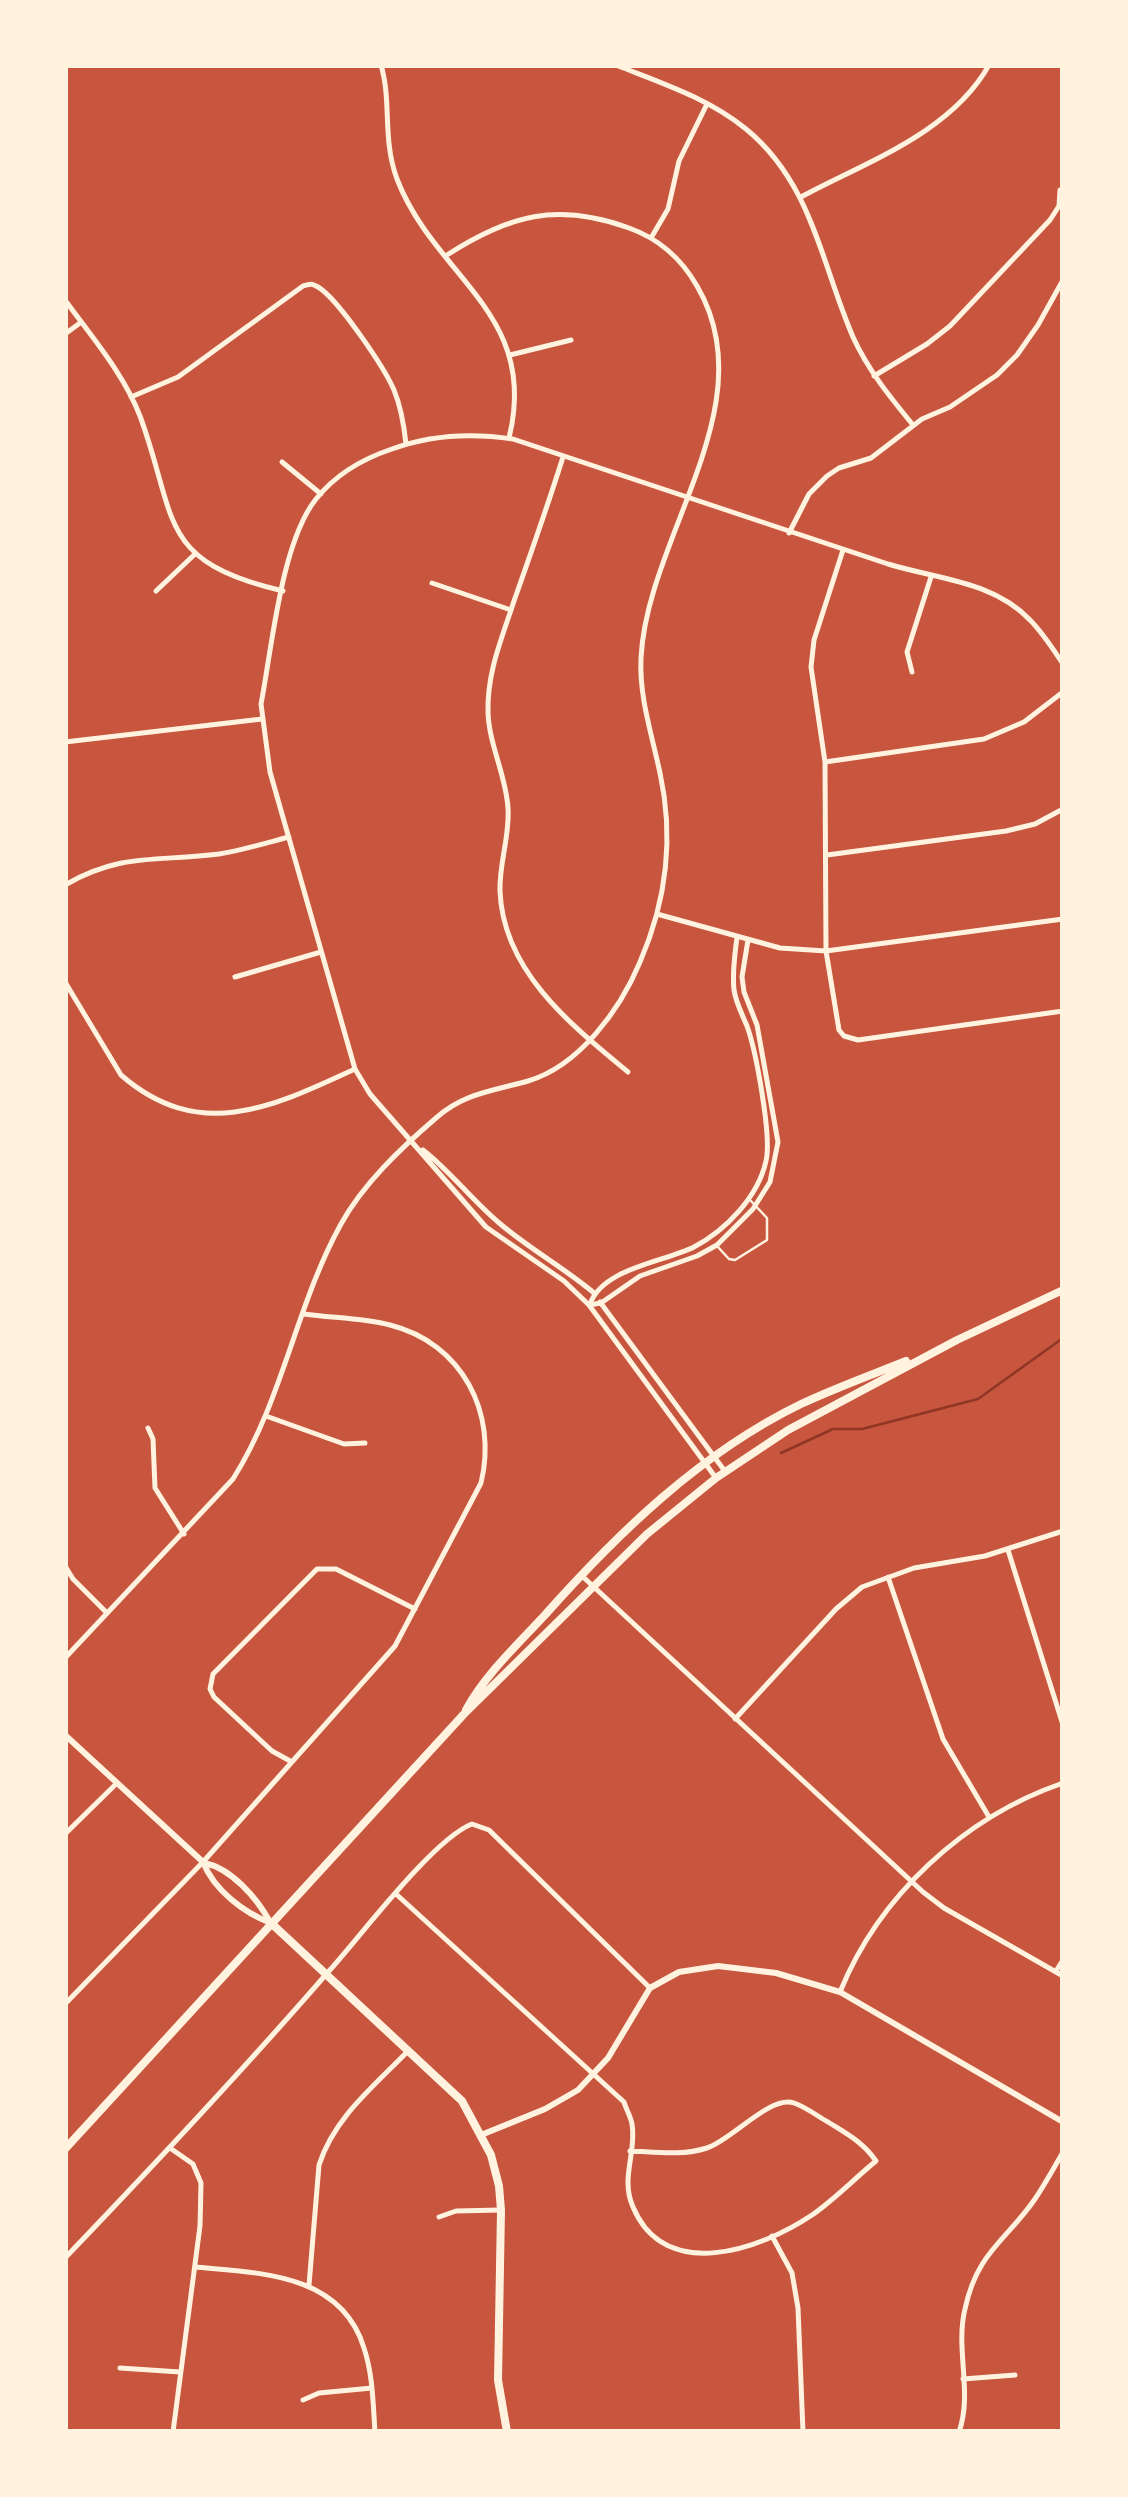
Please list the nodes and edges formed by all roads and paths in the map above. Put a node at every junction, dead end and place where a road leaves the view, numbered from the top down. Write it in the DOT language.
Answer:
graph roads {
  1 [pos="382,65"];
  2 [pos="616,65"];
  3 [pos="989,65"];
  4 [pos="708,103"];
  5 [pos="1060,190"];
  6 [pos="801,196"];
  7 [pos="652,238"];
  8 [pos="447,256"];
  9 [pos="1063,280"];
  10 [pos="65,300"];
  11 [pos="80,323"];
  12 [pos="65,334"];
  13 [pos="571,340"];
  14 [pos="510,355"];
  15 [pos="874,376"];
  16 [pos="132,398"];
  17 [pos="913,425"];
  18 [pos="509,438"];
  19 [pos="406,444"];
  20 [pos="563,456"];
  21 [pos="282,462"];
  22 [pos="321,494"];
  23 [pos="686,498"];
  24 [pos="789,532"];
  25 [pos="844,550"];
  26 [pos="195,554"];
  27 [pos="931,578"];
  28 [pos="432,582"];
  29 [pos="156,591"];
  30 [pos="283,591"];
  31 [pos="512,610"];
  32 [pos="1063,664"];
  33 [pos="912,672"];
  34 [pos="1063,692"];
  35 [pos="262,720"];
  36 [pos="65,742"];
  37 [pos="825,762"];
  38 [pos="1063,808"];
  39 [pos="289,837"];
  40 [pos="827,854"];
  41 [pos="65,884"];
  42 [pos="658,914"];
  43 [pos="1063,920"];
  44 [pos="737,937"];
  45 [pos="748,940"];
  46 [pos="826,951"];
  47 [pos="320,952"];
  48 [pos="236,977"];
  49 [pos="65,982"];
  50 [pos="1063,1011"];
  51 [pos="589,1040"];
  52 [pos="355,1070"];
  53 [pos="628,1072"];
  54 [pos="412,1142"];
  55 [pos="748,1199"];
  56 [pos="755,1205"];
  57 [pos="716,1245"];
  58 [pos="1063,1290"];
  59 [pos="594,1294"];
  60 [pos="601,1303"];
  61 [pos="590,1305"];
  62 [pos="304,1314"];
  63 [pos="956,1340"];
  64 [pos="266,1416"];
  65 [pos="148,1428"];
  66 [pos="366,1443"];
  67 [pos="715,1457"];
  68 [pos="706,1464"];
  69 [pos="725,1472"];
  70 [pos="716,1478"];
  71 [pos="1063,1531"];
  72 [pos="184,1534"];
  73 [pos="1008,1550"];
  74 [pos="65,1566"];
  75 [pos="581,1574"];
  76 [pos="888,1576"];
  77 [pos="592,1587"];
  78 [pos="416,1610"];
  79 [pos="106,1612"];
  80 [pos="65,1658"];
  81 [pos="464,1714"];
  82 [pos="735,1718"];
  83 [pos="1063,1724"];
  84 [pos="65,1735"];
  85 [pos="292,1762"];
  86 [pos="117,1783"];
  87 [pos="1063,1784"];
  88 [pos="988,1817"];
  89 [pos="65,1834"];
  90 [pos="203,1862"];
  91 [pos="913,1882"];
  92 [pos="396,1894"];
  93 [pos="271,1923"];
  94 [pos="1063,1960"];
  95 [pos="1056,1971"];
  96 [pos="326,1975"];
  97 [pos="1063,1976"];
  98 [pos="650,1988"];
  99 [pos="840,1992"];
  100 [pos="65,2004"];
  101 [pos="409,2050"];
  102 [pos="593,2075"];
  103 [pos="1063,2122"];
  104 [pos="481,2134"];
  105 [pos="170,2148"];
  106 [pos="65,2149"];
  107 [pos="630,2151"];
  108 [pos="1063,2152"];
  109 [pos="501,2210"];
  110 [pos="440,2216"];
  111 [pos="772,2235"];
  112 [pos="65,2258"];
  113 [pos="195,2267"];
  114 [pos="309,2286"];
  115 [pos="120,2368"];
  116 [pos="180,2372"];
  117 [pos="1015,2375"];
  118 [pos="963,2380"];
  119 [pos="372,2388"];
  120 [pos="302,2400"];
  121 [pos="173,2432"];
  122 [pos="375,2432"];
  123 [pos="507,2432"];
  124 [pos="803,2432"];
  125 [pos="959,2432"];
  1 -- 8 [label="street"];
  2 -- 4 [label="street"];
  3 -- 6 [label="street"];
  4 -- 6 [label="street"];
  4 -- 7 [label="street"];
  5 -- 15 [label="street"];
  6 -- 15 [label="street"];
  7 -- 8 [label="street"];
  7 -- 23 [label="street"];
  8 -- 14 [label="street"];
  9 -- 17 [label="street"];
  10 -- 11 [label="street"];
  11 -- 12 [label="street"];
  11 -- 16 [label="street"];
  13 -- 14 [label="street"];
  14 -- 18 [label="street"];
  15 -- 17 [label="street"];
  16 -- 19 [label="street"];
  16 -- 26 [label="street"];
  17 -- 24 [label="street"];
  18 -- 19 [label="street"];
  18 -- 20 [label="street"];
  19 -- 22 [label="street"];
  20 -- 23 [label="street"];
  20 -- 31 [label="street"];
  21 -- 22 [label="street"];
  22 -- 30 [label="street"];
  23 -- 24 [label="street"];
  23 -- 42 [label="street"];
  24 -- 25 [label="street"];
  25 -- 27 [label="street"];
  25 -- 37 [label="street"];
  26 -- 29 [label="street"];
  26 -- 30 [label="street"];
  27 -- 32 [label="street"];
  27 -- 33 [label="street"];
  28 -- 31 [label="street"];
  30 -- 35 [label="street"];
  31 -- 51 [label="street"];
  34 -- 37 [label="street"];
  35 -- 36 [label="street"];
  35 -- 39 [label="street"];
  37 -- 40 [label="street"];
  38 -- 40 [label="street"];
  39 -- 41 [label="street"];
  39 -- 47 [label="street"];
  40 -- 46 [label="street"];
  42 -- 44 [label="street"];
  42 -- 51 [label="street"];
  43 -- 46 [label="street"];
  44 -- 45 [label="street"];
  44 -- 55 [label="street"];
  45 -- 46 [label="street"];
  45 -- 56 [label="street"];
  46 -- 50 [label="street"];
  47 -- 48 [label="street"];
  47 -- 52 [label="street"];
  49 -- 52 [label="street"];
  51 -- 53 [label="street"];
  51 -- 54 [label="street"];
  52 -- 54 [label="street"];
  54 -- 59 [label="street"];
  54 -- 61 [label="street"];
  54 -- 62 [label="street"];
  55 -- 56 [label="lane"];
  55 -- 59 [label="street"];
  56 -- 57 [label="street"];
  56 -- 57 [label="lane"];
  57 -- 60 [label="street"];
  58 -- 63 [label="main road"];
  59 -- 60 [label="street"];
  59 -- 61 [label="street"];
  60 -- 61 [label="street"];
  60 -- 67 [label="street"];
  61 -- 68 [label="street"];
  62 -- 64 [label="street"];
  62 -- 78 [label="street"];
  63 -- 67 [label="main road"];
  63 -- 69 [label="main road"];
  64 -- 66 [label="street"];
  64 -- 72 [label="street"];
  65 -- 72 [label="street"];
  67 -- 68 [label="main road"];
  67 -- 69 [label="street"];
  68 -- 70 [label="street"];
  68 -- 75 [label="main road"];
  69 -- 70 [label="main road"];
  70 -- 77 [label="main road"];
  71 -- 73 [label="street"];
  72 -- 79 [label="street"];
  73 -- 76 [label="street"];
  73 -- 83 [label="street"];
  74 -- 79 [label="street"];
  75 -- 77 [label="street"];
  75 -- 81 [label="main road"];
  76 -- 82 [label="street"];
  76 -- 88 [label="street"];
  77 -- 81 [label="main road"];
  77 -- 82 [label="street"];
  78 -- 85 [label="street"];
  78 -- 85 [label="street"];
  79 -- 80 [label="street"];
  81 -- 93 [label="main road"];
  82 -- 91 [label="street"];
  84 -- 86 [label="street"];
  85 -- 90 [label="street"];
  86 -- 89 [label="street"];
  86 -- 90 [label="street"];
  87 -- 88 [label="street"];
  88 -- 91 [label="street"];
  90 -- 93 [label="street"];
  90 -- 93 [label="street"];
  90 -- 100 [label="street"];
  91 -- 95 [label="street"];
  91 -- 99 [label="street"];
  92 -- 96 [label="street"];
  92 -- 98 [label="street"];
  92 -- 102 [label="street"];
  93 -- 96 [label="main road"];
  93 -- 106 [label="main road"];
  94 -- 95 [label="street"];
  95 -- 97 [label="street"];
  96 -- 101 [label="main road"];
  96 -- 105 [label="street"];
  98 -- 99 [label="street"];
  98 -- 102 [label="street"];
  99 -- 103 [label="street"];
  101 -- 104 [label="main road"];
  101 -- 114 [label="street"];
  102 -- 104 [label="street"];
  102 -- 107 [label="street"];
  104 -- 109 [label="main road"];
  105 -- 112 [label="street"];
  105 -- 113 [label="street"];
  107 -- 111 [label="street"];
  107 -- 111 [label="street"];
  108 -- 118 [label="street"];
  109 -- 110 [label="street"];
  109 -- 123 [label="main road"];
  111 -- 124 [label="street"];
  113 -- 114 [label="street"];
  113 -- 116 [label="street"];
  114 -- 119 [label="street"];
  115 -- 116 [label="street"];
  116 -- 121 [label="street"];
  117 -- 118 [label="street"];
  118 -- 125 [label="street"];
  119 -- 120 [label="street"];
  119 -- 122 [label="street"];
}
